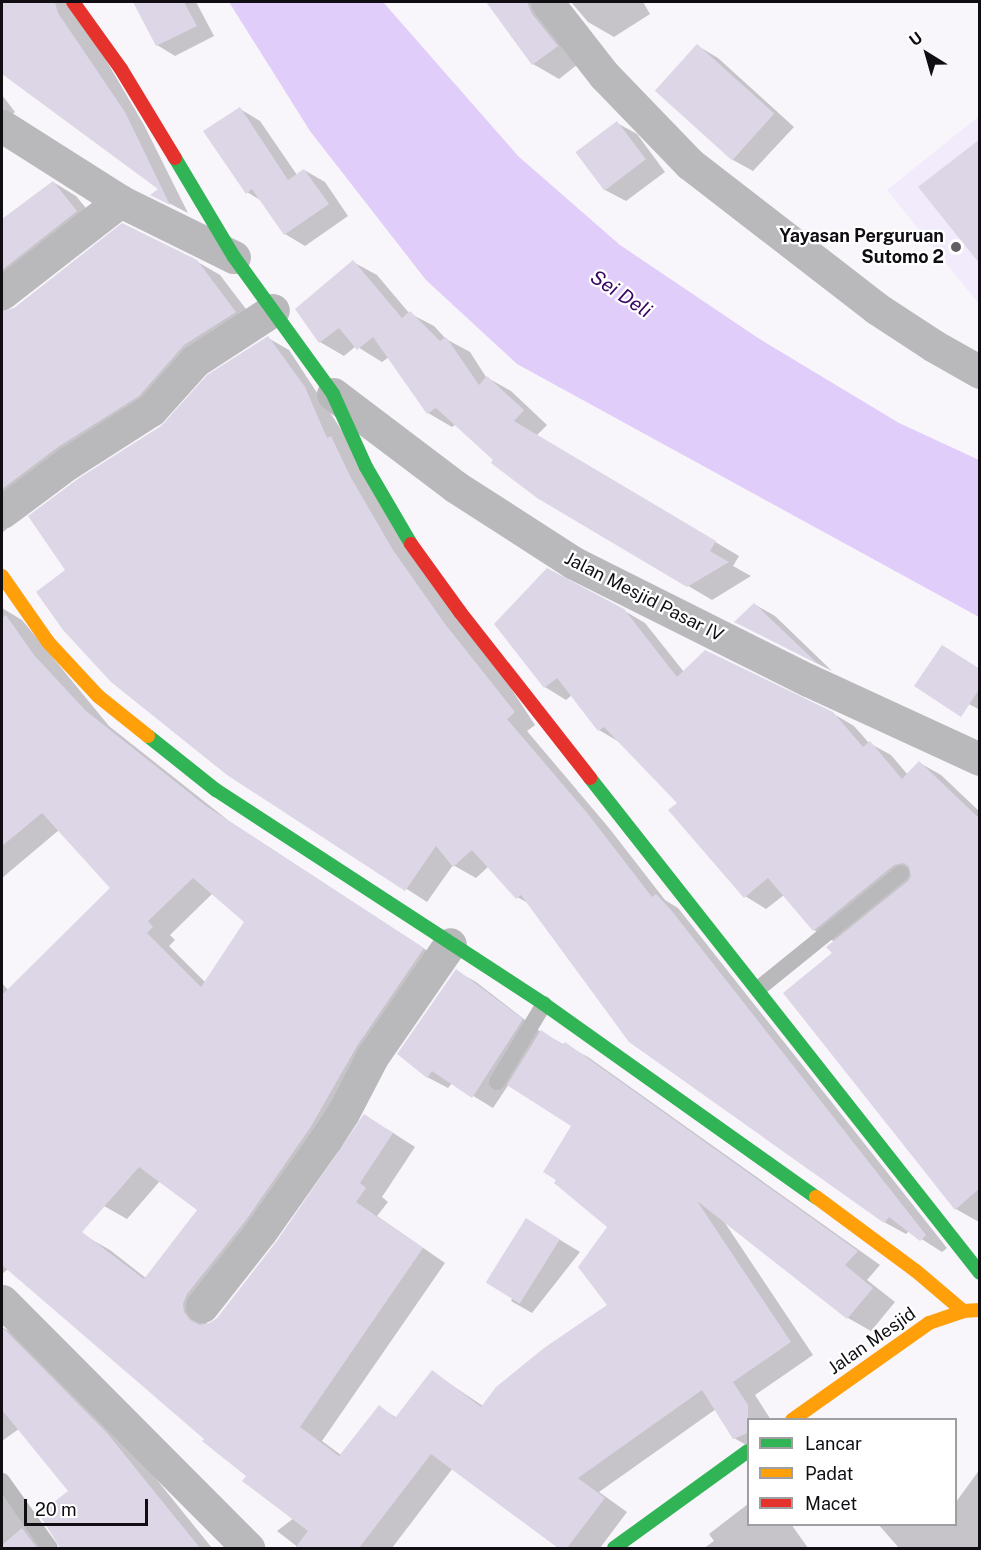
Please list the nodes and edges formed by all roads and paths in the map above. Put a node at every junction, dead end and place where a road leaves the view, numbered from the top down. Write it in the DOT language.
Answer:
graph roads {
  1 [pos="73,2"];
  2 [pos="90,2"];
  3 [pos="547,2"];
  4 [pos="121,69"];
  5 [pos="2,126"];
  6 [pos="120,201"];
  7 [pos="234,257"];
  8 [pos="2,292"];
  9 [pos="273,309"];
  10 [pos="980,372"];
  11 [pos="333,394"];
  12 [pos="2,512"];
  13 [pos="2,576"];
  14 [pos="980,759"];
  15 [pos="901,873"];
  16 [pos="450,944"];
  17 [pos="758,989"];
  18 [pos="544,1004"];
  19 [pos="497,1082"];
  20 [pos="980,1274"];
  21 [pos="2,1301"];
  22 [pos="202,1306"];
  23 [pos="980,1310"];
  24 [pos="963,1311"];
  25 [pos="793,1418"];
  26 [pos="747,1452"];
  27 [pos="2,1481"];
  28 [pos="50,1548"];
  29 [pos="248,1548"];
  30 [pos="614,1548"];
  1 -- 4 [label="street"];
  2 -- 4 [label="street"];
  3 -- 10 [label="street"];
  4 -- 7 [label="street"];
  5 -- 6 [label="street"];
  6 -- 7 [label="street"];
  6 -- 8 [label="street"];
  7 -- 9 [label="street"];
  9 -- 11 [label="street"];
  9 -- 12 [label="street"];
  11 -- 14 [label="street, Jalan Mesjid Pasar IV"];
  11 -- 17 [label="street"];
  13 -- 16 [label="street"];
  15 -- 17 [label="lane"];
  16 -- 18 [label="street"];
  16 -- 22 [label="street"];
  17 -- 20 [label="street"];
  18 -- 19 [label="lane"];
  18 -- 24 [label="street"];
  21 -- 29 [label="street"];
  23 -- 24 [label="street, Jalan Mesjid"];
  24 -- 25 [label="street, Jalan Mesjid"];
  26 -- 30 [label="street"];
  27 -- 28 [label="lane"];
}
